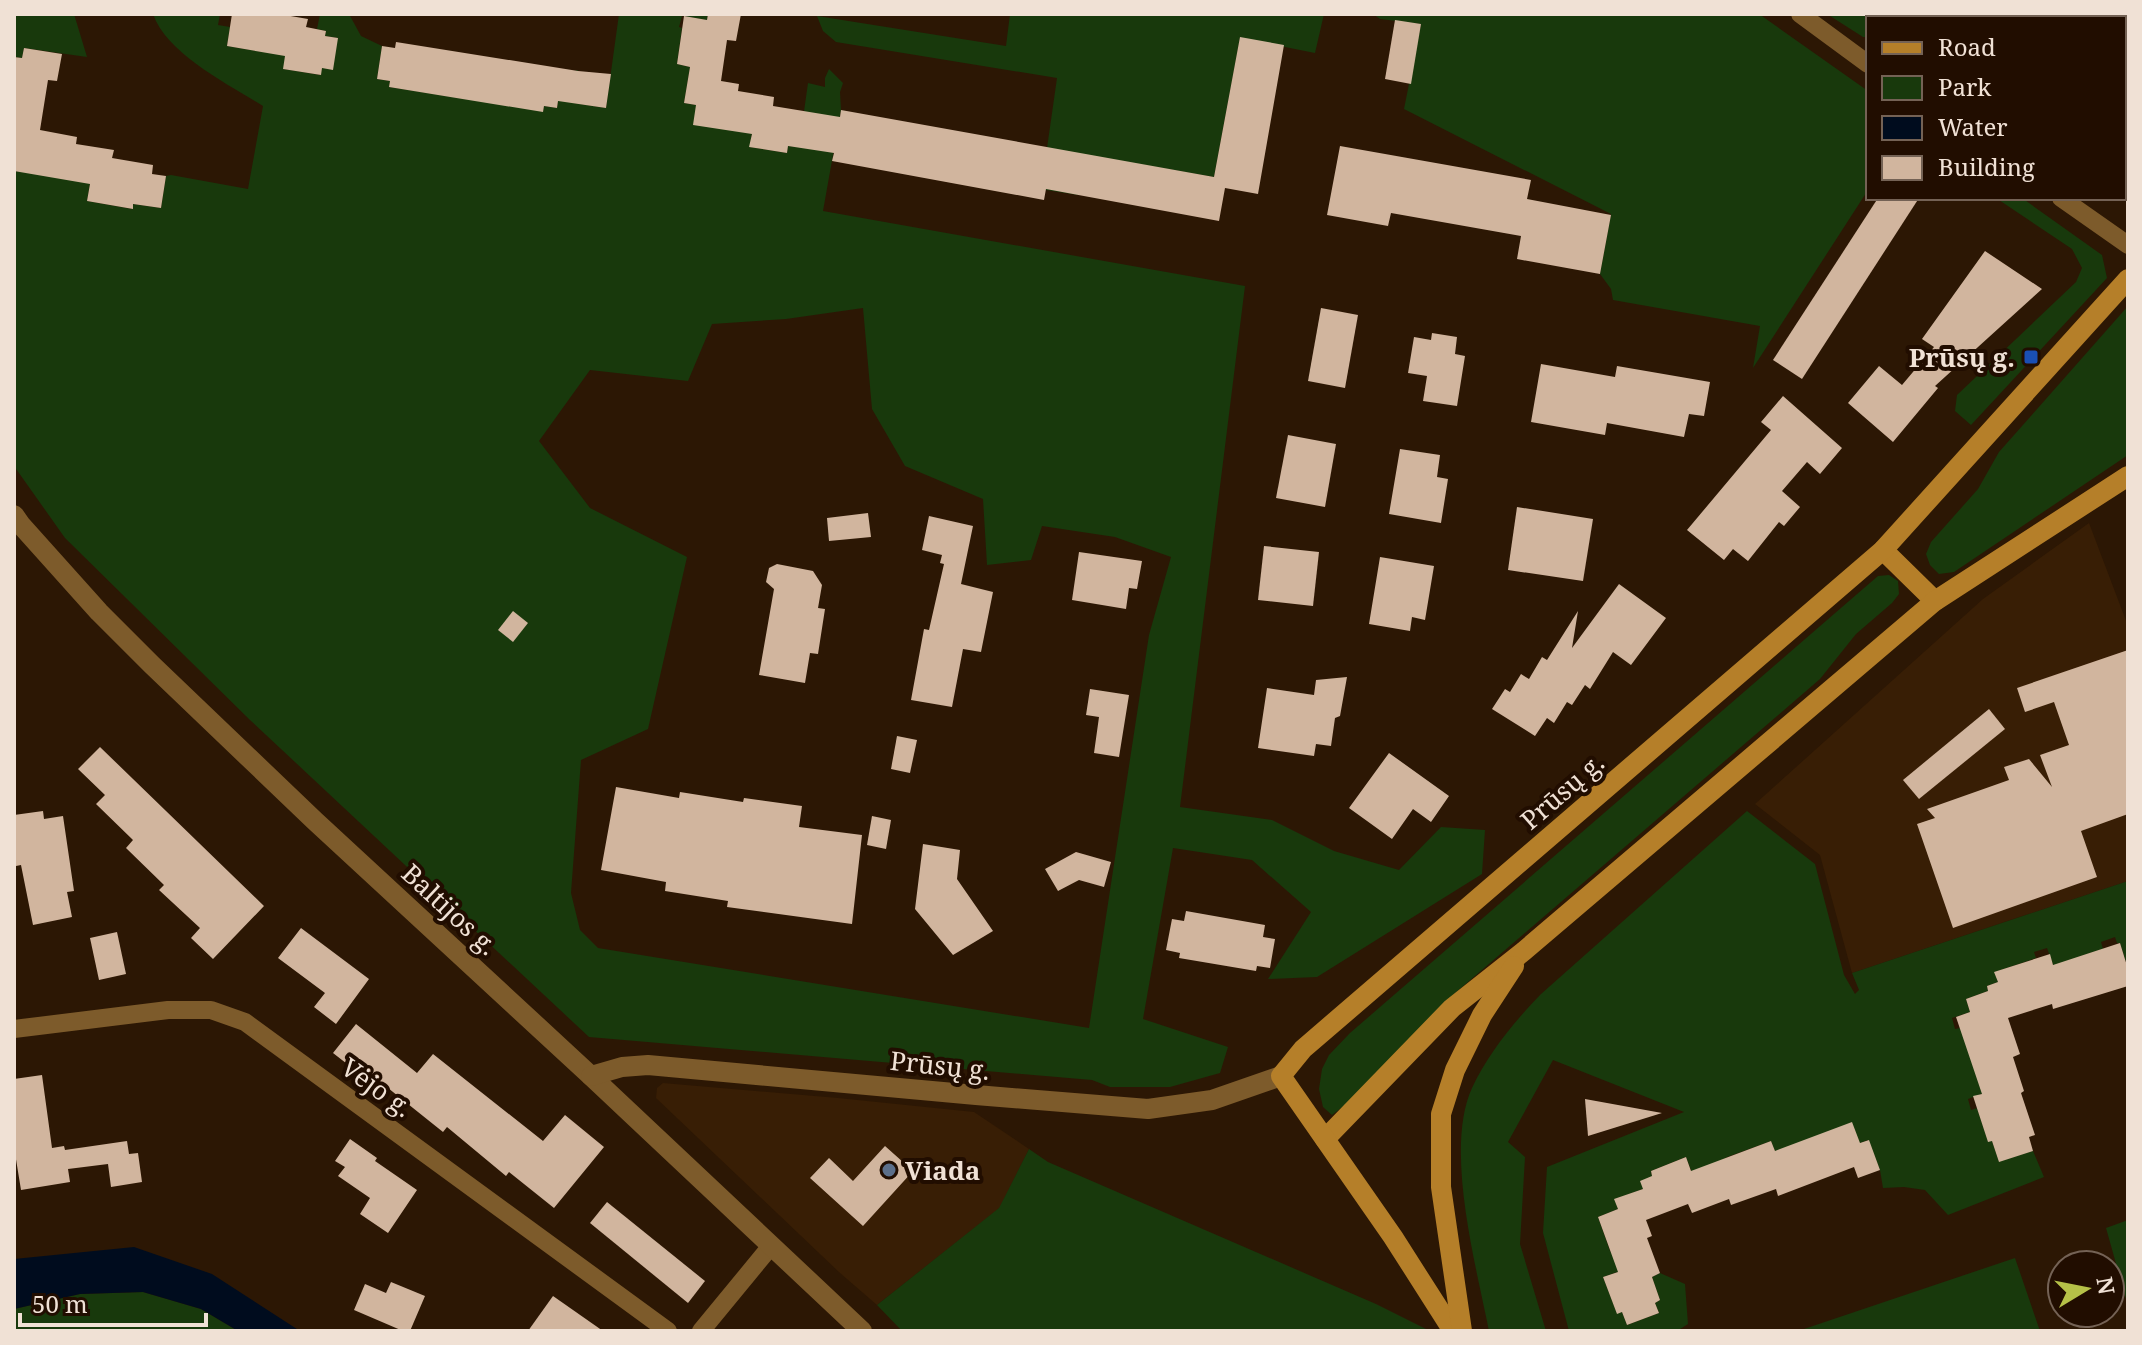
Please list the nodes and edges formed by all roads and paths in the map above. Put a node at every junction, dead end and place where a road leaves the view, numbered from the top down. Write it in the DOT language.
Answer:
graph roads {
  1 [pos="1800,14"];
  2 [pos="1866,63"];
  3 [pos="2064,200"];
  4 [pos="2128,245"];
  5 [pos="2128,279"];
  6 [pos="2128,476"];
  7 [pos="14,515"];
  8 [pos="1883,550"];
  9 [pos="1935,601"];
  10 [pos="1524,951"];
  11 [pos="14,1029"];
  12 [pos="591,1076"];
  13 [pos="1281,1076"];
  14 [pos="1325,1139"];
  15 [pos="771,1246"];
  16 [pos="668,1331"];
  17 [pos="701,1331"];
  18 [pos="862,1331"];
  19 [pos="1453,1331"];
  20 [pos="1462,1331"];
  1 -- 2 [label="street"];
  3 -- 4 [label="street"];
  5 -- 8 [label="main road, Prūsų g."];
  6 -- 9 [label="main road"];
  7 -- 12 [label="street, Baltijos g."];
  8 -- 9 [label="main road"];
  8 -- 13 [label="main road, Prūsų g."];
  9 -- 10 [label="main road"];
  10 -- 14 [label="main road"];
  10 -- 20 [label="main road"];
  11 -- 16 [label="street, Vėjo g."];
  12 -- 13 [label="street, Prūsų g."];
  12 -- 15 [label="street, Baltijos g."];
  13 -- 14 [label="main road"];
  14 -- 19 [label="main road"];
  15 -- 17 [label="street"];
  15 -- 18 [label="street, Baltijos g."];
}
